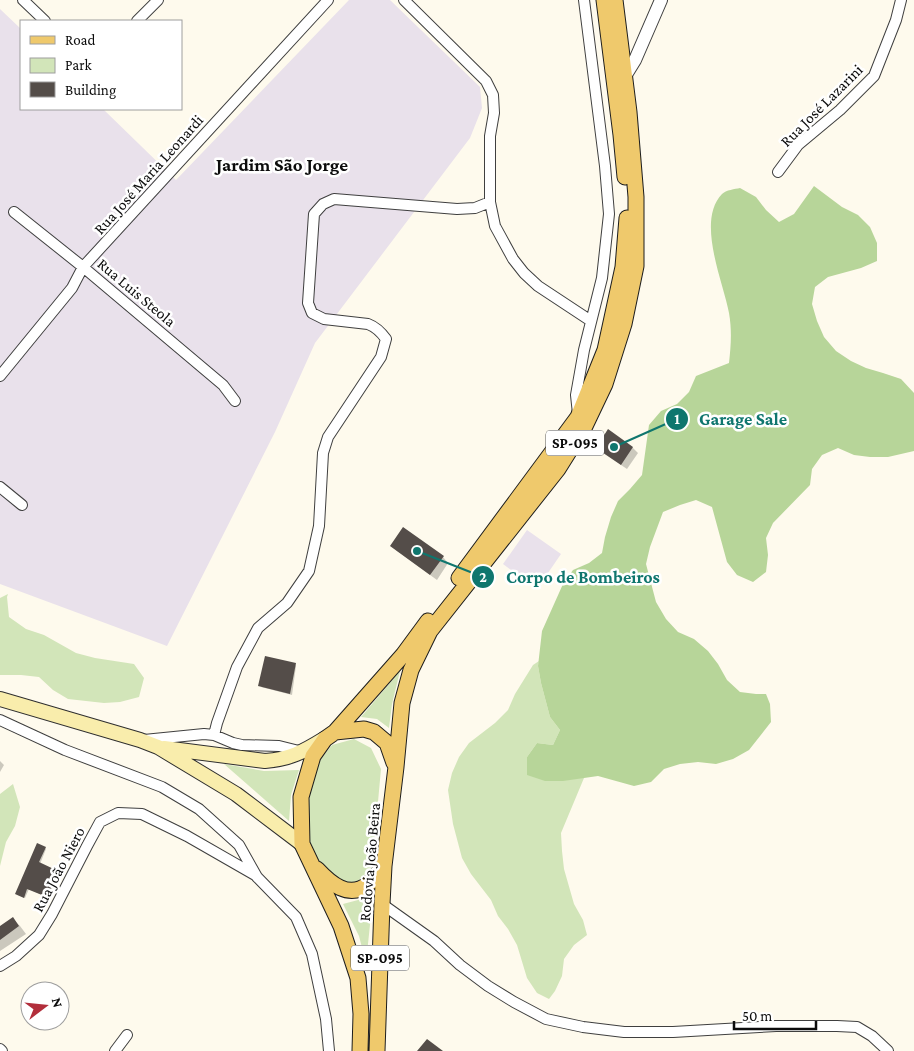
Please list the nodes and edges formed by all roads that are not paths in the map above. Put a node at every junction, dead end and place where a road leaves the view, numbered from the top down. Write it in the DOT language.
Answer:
graph roads {
  1 [pos="23,0"];
  2 [pos="158,0"];
  3 [pos="328,0"];
  4 [pos="404,0"];
  5 [pos="584,0"];
  6 [pos="604,0"];
  7 [pos="615,0"];
  8 [pos="661,0"];
  9 [pos="901,0"];
  10 [pos="44,20"];
  11 [pos="138,20"];
  12 [pos="644,38"];
  13 [pos="621,45"];
  14 [pos="620,83"];
  15 [pos="778,172"];
  16 [pos="490,202"];
  17 [pos="14,212"];
  18 [pos="84,267"];
  19 [pos="591,322"];
  20 [pos="0,376"];
  21 [pos="235,401"];
  22 [pos="578,417"];
  23 [pos="0,487"];
  24 [pos="22,505"];
  25 [pos="0,699"];
  26 [pos="0,720"];
  27 [pos="214,735"];
  28 [pos="330,735"];
  29 [pos="140,740"];
  30 [pos="158,747"];
  31 [pos="304,752"];
  32 [pos="396,767"];
  33 [pos="302,844"];
  34 [pos="311,862"];
  35 [pos="384,866"];
  36 [pos="257,877"];
  37 [pos="382,904"];
  38 [pos="0,966"];
  39 [pos="127,1035"];
  40 [pos="115,1051"];
  41 [pos="329,1051"];
  42 [pos="360,1051"];
  43 [pos="377,1051"];
  44 [pos="888,1051"];
  1 -- 10 [label="street"];
  2 -- 11 [label="street"];
  3 -- 18 [label="street, Rua José Maria Leonardi"];
  4 -- 16 [label="street"];
  5 -- 19 [label="street"];
  6 -- 14 [label="main road, SP-095"];
  7 -- 13 [label="main road, SP-095"];
  8 -- 12 [label="street"];
  9 -- 15 [label="street, Rua José Lazarini"];
  12 -- 13 [label="street"];
  12 -- 14 [label="street"];
  13 -- 14 [label="main road, SP-095"];
  14 -- 22 [label="main road, SP-095"];
  14 -- 32 [label="main road, SP-095"];
  16 -- 19 [label="street"];
  16 -- 27 [label="street"];
  17 -- 18 [label="street, Rua Luis Steola"];
  18 -- 20 [label="street, Rua José Maria Leonardi"];
  18 -- 21 [label="street, Rua Luis Steola"];
  19 -- 22 [label="street"];
  22 -- 28 [label="main road, Rodovia João Beira / SP-095"];
  23 -- 24 [label="street"];
  25 -- 29 [label="main road"];
  26 -- 36 [label="street"];
  27 -- 29 [label="street"];
  27 -- 31 [label="street"];
  28 -- 31 [label="main road"];
  28 -- 32 [label="main road"];
  28 -- 33 [label="main road, Rodovia João Beira / SP-095"];
  29 -- 30 [label="main road"];
  30 -- 31 [label="main road"];
  30 -- 33 [label="main road"];
  32 -- 35 [label="main road, Rodovia João Beira / SP-095"];
  33 -- 34 [label="main road, Rodovia João Beira / SP-095"];
  34 -- 35 [label="main road"];
  34 -- 42 [label="main road, Rodovia João Beira / SP-095"];
  35 -- 37 [label="main road, Rodovia João Beira / SP-095"];
  36 -- 38 [label="street, Rua João Niero"];
  36 -- 41 [label="street"];
  37 -- 43 [label="main road, Rodovia João Beira / SP-095"];
  37 -- 44 [label="street"];
  39 -- 40 [label="street"];
}
